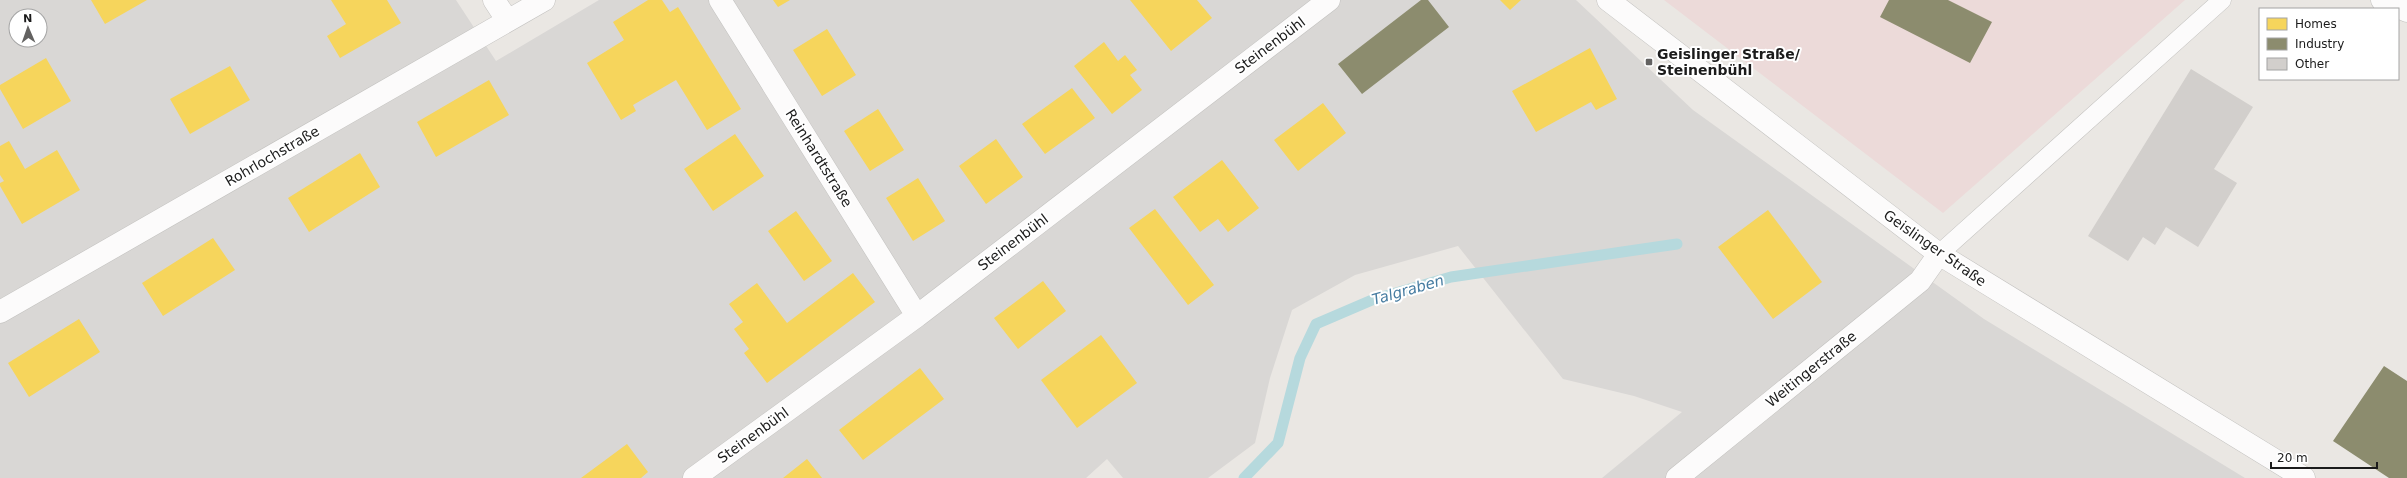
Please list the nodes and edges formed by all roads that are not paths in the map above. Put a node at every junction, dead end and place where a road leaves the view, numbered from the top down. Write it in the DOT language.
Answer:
graph roads {
  1 [pos="494,0"];
  2 [pos="544,0"];
  3 [pos="720,0"];
  4 [pos="1329,0"];
  5 [pos="1608,0"];
  6 [pos="2222,0"];
  7 [pos="2382,0"];
  8 [pos="2407,11"];
  9 [pos="507,20"];
  10 [pos="1939,254"];
  11 [pos="0,312"];
  12 [pos="917,316"];
  13 [pos="694,478"];
  14 [pos="1677,478"];
  15 [pos="2304,478"];
  1 -- 9 [label="street"];
  2 -- 9 [label="street, Rohrlochstraße"];
  3 -- 12 [label="street, Reinhardtstraße"];
  4 -- 12 [label="street, Steinenbühl"];
  5 -- 10 [label="street, Geislinger Straße"];
  6 -- 10 [label="lane"];
  7 -- 8 [label="street"];
  9 -- 11 [label="street, Rohrlochstraße"];
  10 -- 14 [label="street, Weitingerstraße"];
  10 -- 15 [label="street, Geislinger Straße"];
  12 -- 13 [label="street, Steinenbühl"];
}
